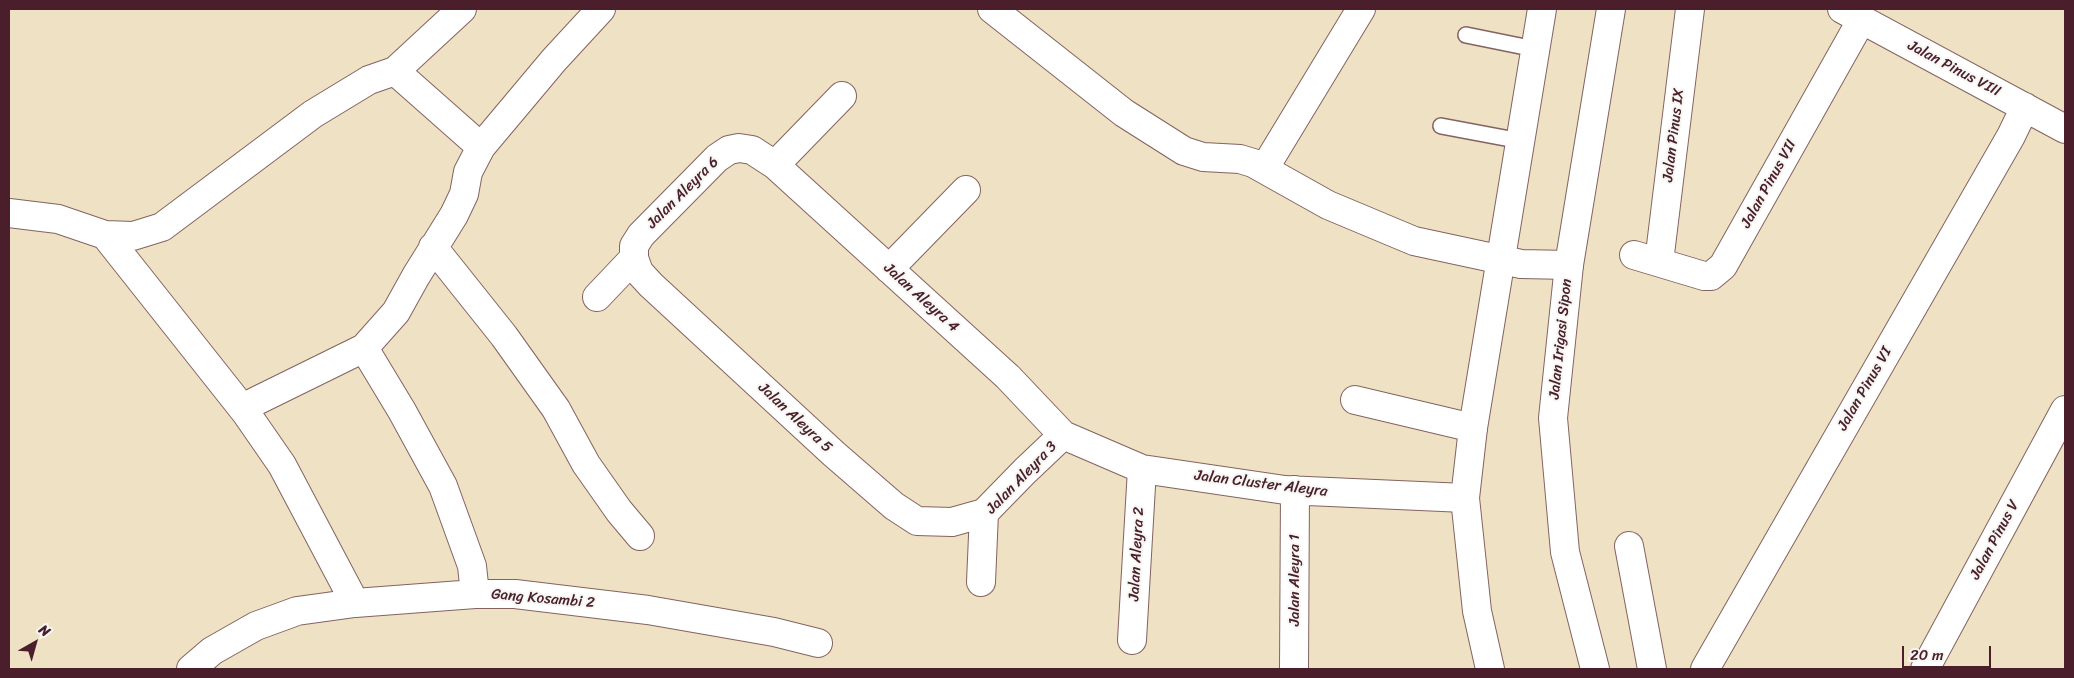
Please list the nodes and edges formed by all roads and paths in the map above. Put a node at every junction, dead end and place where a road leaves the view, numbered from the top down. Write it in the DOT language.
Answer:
graph roads {
  1 [pos="462,9"];
  2 [pos="601,9"];
  3 [pos="992,9"];
  4 [pos="1360,9"];
  5 [pos="1542,9"];
  6 [pos="1611,9"];
  7 [pos="1690,9"];
  8 [pos="1852,14"];
  9 [pos="1466,35"];
  10 [pos="1535,49"];
  11 [pos="395,71"];
  12 [pos="842,96"];
  13 [pos="2025,107"];
  14 [pos="1441,126"];
  15 [pos="2065,129"];
  16 [pos="1521,141"];
  17 [pos="481,147"];
  18 [pos="776,165"];
  19 [pos="1264,169"];
  20 [pos="966,190"];
  21 [pos="9,213"];
  22 [pos="105,235"];
  23 [pos="433,247"];
  24 [pos="634,258"];
  25 [pos="1647,258"];
  26 [pos="1521,263"];
  27 [pos="1569,265"];
  28 [pos="889,269"];
  29 [pos="597,297"];
  30 [pos="364,348"];
  31 [pos="1354,400"];
  32 [pos="242,408"];
  33 [pos="2065,410"];
  34 [pos="1473,428"];
  35 [pos="1063,435"];
  36 [pos="1142,469"];
  37 [pos="1295,490"];
  38 [pos="1465,498"];
  39 [pos="984,514"];
  40 [pos="640,536"];
  41 [pos="1629,546"];
  42 [pos="981,582"];
  43 [pos="475,594"];
  44 [pos="355,603"];
  45 [pos="1132,640"];
  46 [pos="818,643"];
  47 [pos="191,669"];
  48 [pos="1294,669"];
  49 [pos="1490,669"];
  50 [pos="1595,669"];
  51 [pos="1652,669"];
  52 [pos="1705,669"];
  53 [pos="1925,669"];
  1 -- 11 [label="street"];
  2 -- 17 [label="street"];
  3 -- 19 [label="street"];
  4 -- 19 [label="street"];
  5 -- 10 [label="street"];
  6 -- 27 [label="street, Jalan Irigasi Sipon"];
  7 -- 25 [label="street, Jalan Pinus IX"];
  8 -- 13 [label="street, Jalan Pinus VIII"];
  8 -- 25 [label="street, Jalan Pinus VII"];
  9 -- 10 [label="lane"];
  10 -- 16 [label="street"];
  11 -- 17 [label="street"];
  11 -- 22 [label="street"];
  12 -- 18 [label="street"];
  13 -- 15 [label="street, Jalan Pinus VIII"];
  13 -- 52 [label="street, Jalan Pinus VI"];
  14 -- 16 [label="lane"];
  16 -- 26 [label="street"];
  17 -- 23 [label="street"];
  18 -- 24 [label="street, Jalan Aleyra 6"];
  18 -- 28 [label="street, Jalan Aleyra 4"];
  19 -- 26 [label="street"];
  20 -- 28 [label="street"];
  21 -- 22 [label="street"];
  22 -- 32 [label="street"];
  23 -- 30 [label="street"];
  23 -- 40 [label="street"];
  24 -- 29 [label="street"];
  24 -- 39 [label="street, Jalan Aleyra 5"];
  26 -- 27 [label="street"];
  26 -- 34 [label="street"];
  27 -- 50 [label="street, Jalan Irigasi Sipon"];
  28 -- 35 [label="street, Jalan Aleyra 4"];
  30 -- 32 [label="street"];
  30 -- 43 [label="street"];
  31 -- 34 [label="street"];
  32 -- 44 [label="street"];
  33 -- 53 [label="street, Jalan Pinus V"];
  34 -- 38 [label="street"];
  35 -- 36 [label="street, Jalan Cluster Aleyra"];
  35 -- 39 [label="street, Jalan Aleyra 3"];
  36 -- 37 [label="street, Jalan Cluster Aleyra"];
  36 -- 45 [label="street, Jalan Aleyra 2"];
  37 -- 38 [label="street, Jalan Cluster Aleyra"];
  37 -- 48 [label="street, Jalan Aleyra 1"];
  38 -- 49 [label="street"];
  39 -- 42 [label="street, Jalan Aleyra 3"];
  41 -- 51 [label="street"];
  43 -- 44 [label="street, Gang Kosambi 2"];
  43 -- 46 [label="street, Gang Kosambi 2"];
  44 -- 47 [label="street, Gang Kosambi 2"];
}
